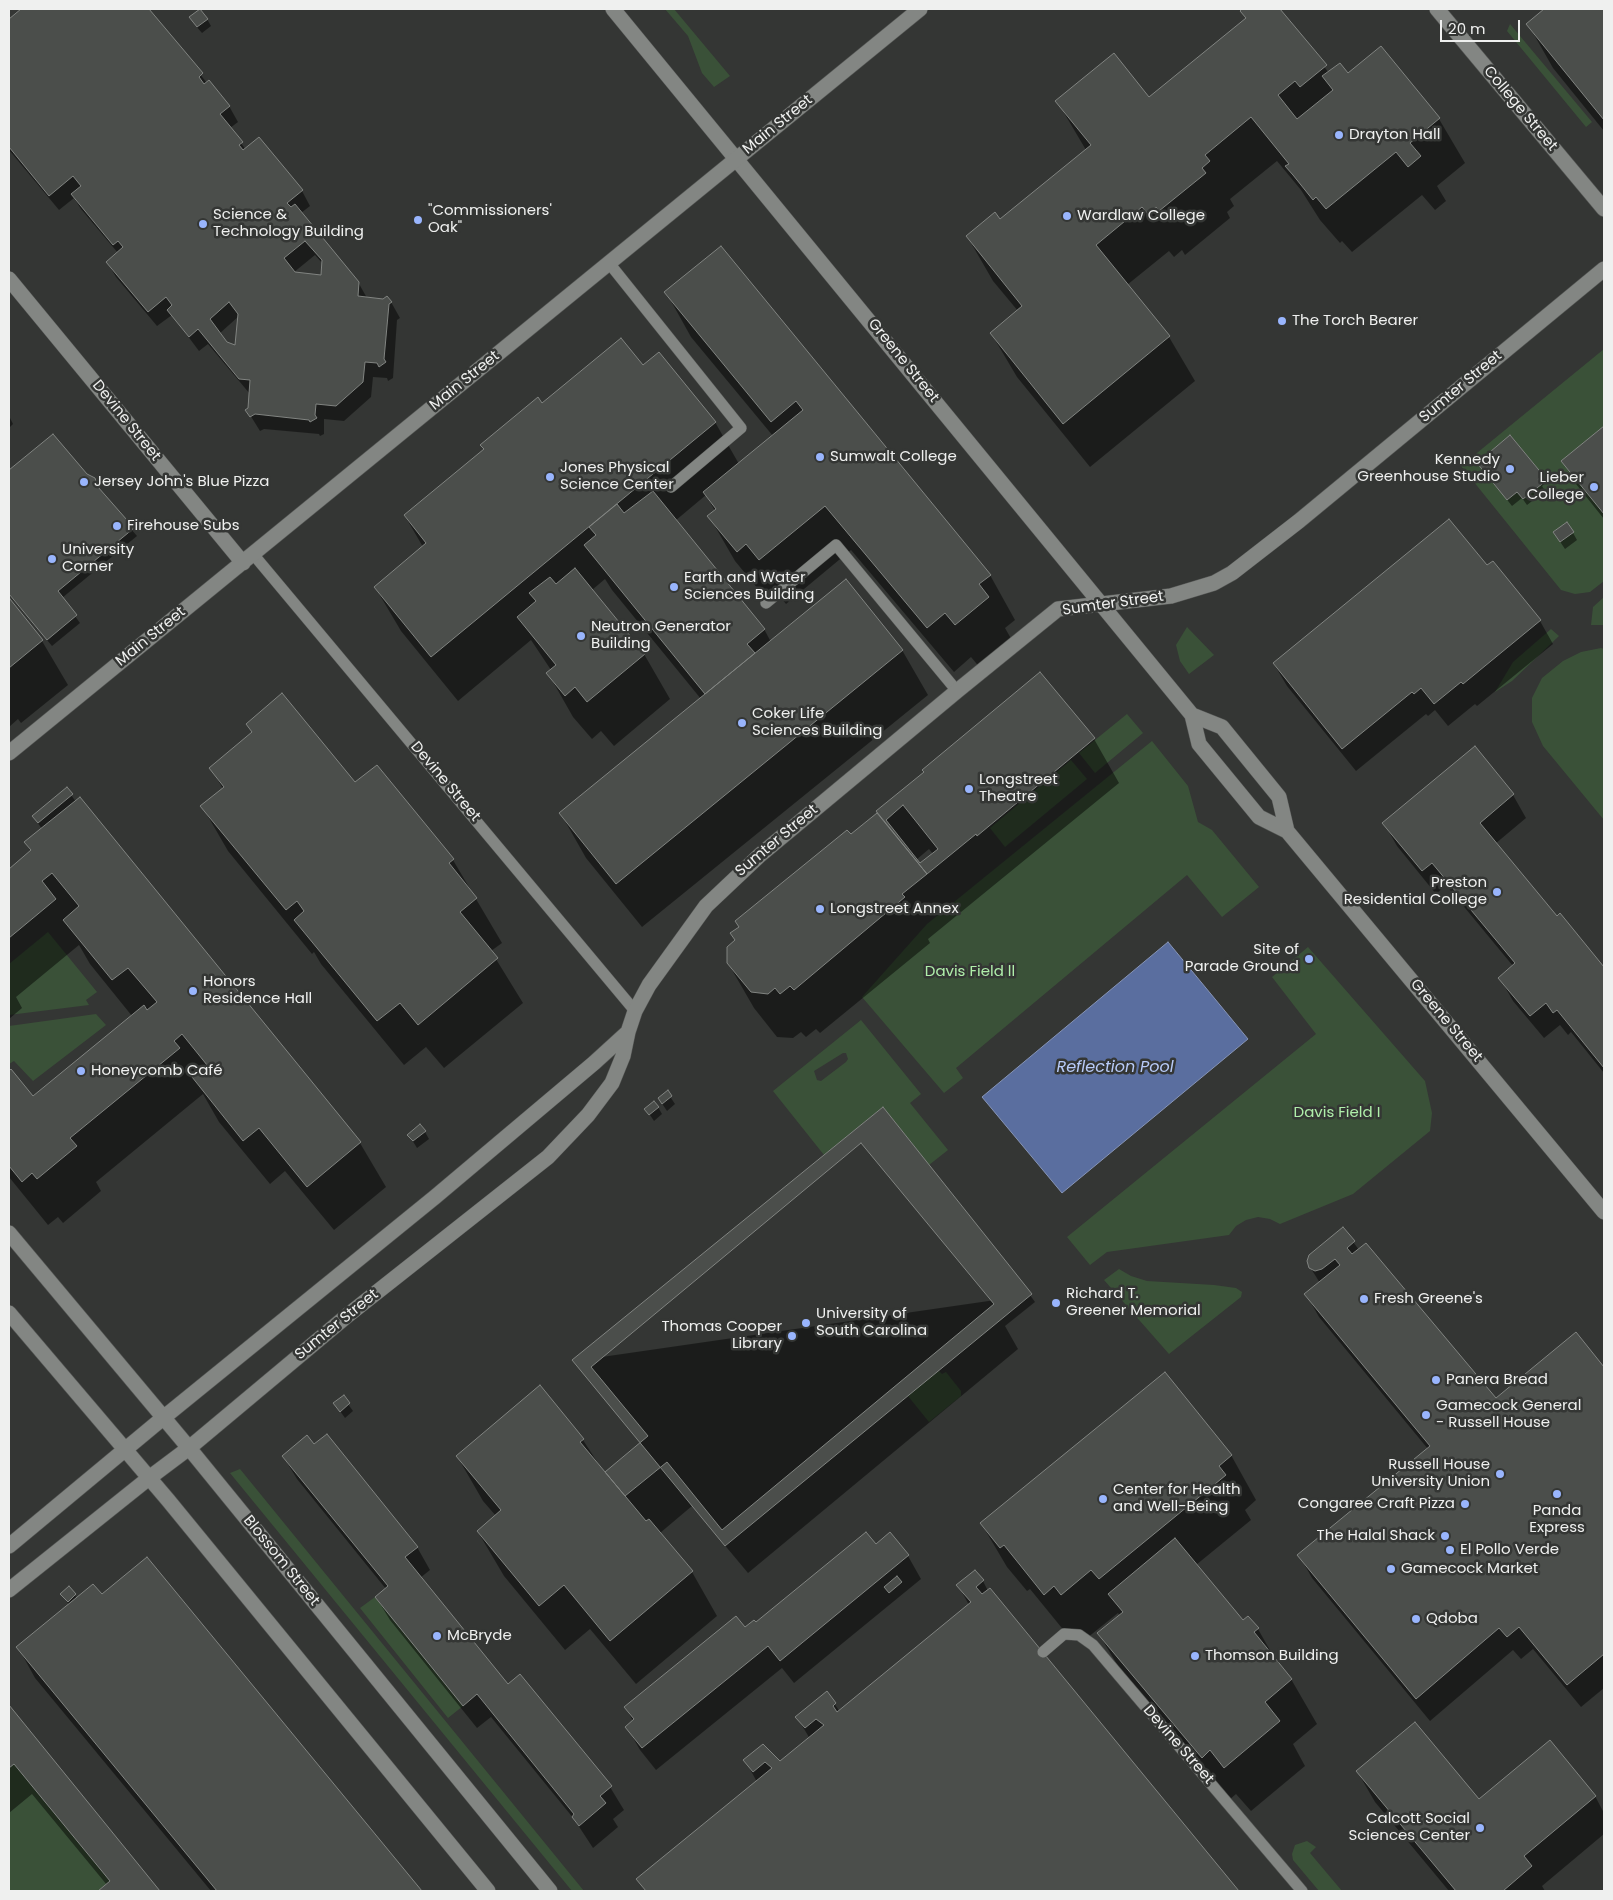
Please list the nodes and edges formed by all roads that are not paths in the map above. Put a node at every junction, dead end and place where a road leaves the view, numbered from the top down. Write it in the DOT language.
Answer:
graph roads {
  1 [pos="613,9"];
  2 [pos="920,9"];
  3 [pos="1437,9"];
  4 [pos="735,160"];
  5 [pos="1604,209"];
  6 [pos="609,263"];
  7 [pos="1604,269"];
  8 [pos="9,279"];
  9 [pos="671,487"];
  10 [pos="248,559"];
  11 [pos="766,603"];
  12 [pos="1100,603"];
  13 [pos="956,691"];
  14 [pos="1192,715"];
  15 [pos="9,753"];
  16 [pos="1287,831"];
  17 [pos="636,1011"];
  18 [pos="628,1032"];
  19 [pos="1604,1212"];
  20 [pos="9,1233"];
  21 [pos="9,1313"];
  22 [pos="163,1418"];
  23 [pos="189,1448"];
  24 [pos="125,1452"];
  25 [pos="148,1478"];
  26 [pos="9,1546"];
  27 [pos="9,1590"];
  28 [pos="1043,1652"];
  29 [pos="488,1891"];
  30 [pos="550,1891"];
  31 [pos="1302,1891"];
  1 -- 4 [label="street, Greene Street"];
  2 -- 4 [label="street, Main Street"];
  3 -- 5 [label="street, College Street"];
  4 -- 6 [label="street, Main Street"];
  4 -- 12 [label="street, Greene Street"];
  6 -- 9 [label="lane"];
  6 -- 10 [label="street, Main Street"];
  7 -- 12 [label="street, Sumter Street"];
  8 -- 10 [label="street, Devine Street"];
  10 -- 15 [label="street, Main Street"];
  10 -- 17 [label="lane, Devine Street"];
  11 -- 13 [label="lane"];
  12 -- 13 [label="street, Sumter Street"];
  12 -- 14 [label="street, Greene Street"];
  13 -- 17 [label="street, Sumter Street"];
  14 -- 16 [label="street, Greene Street"];
  14 -- 16 [label="street, Greene Street"];
  16 -- 19 [label="street, Greene Street"];
  17 -- 18 [label="street, Sumter Street"];
  18 -- 22 [label="street, Sumter Street"];
  18 -- 23 [label="street, Sumter Street"];
  20 -- 22 [label="street, Blossom Street"];
  21 -- 24 [label="street"];
  22 -- 23 [label="street, Blossom Street"];
  22 -- 24 [label="street, Sumter Street"];
  23 -- 25 [label="street, Sumter Street"];
  23 -- 30 [label="street, Blossom Street"];
  24 -- 25 [label="street"];
  24 -- 26 [label="street, Sumter Street"];
  25 -- 27 [label="street, Sumter Street"];
  25 -- 29 [label="street"];
  28 -- 31 [label="lane, Devine Street"];
}
